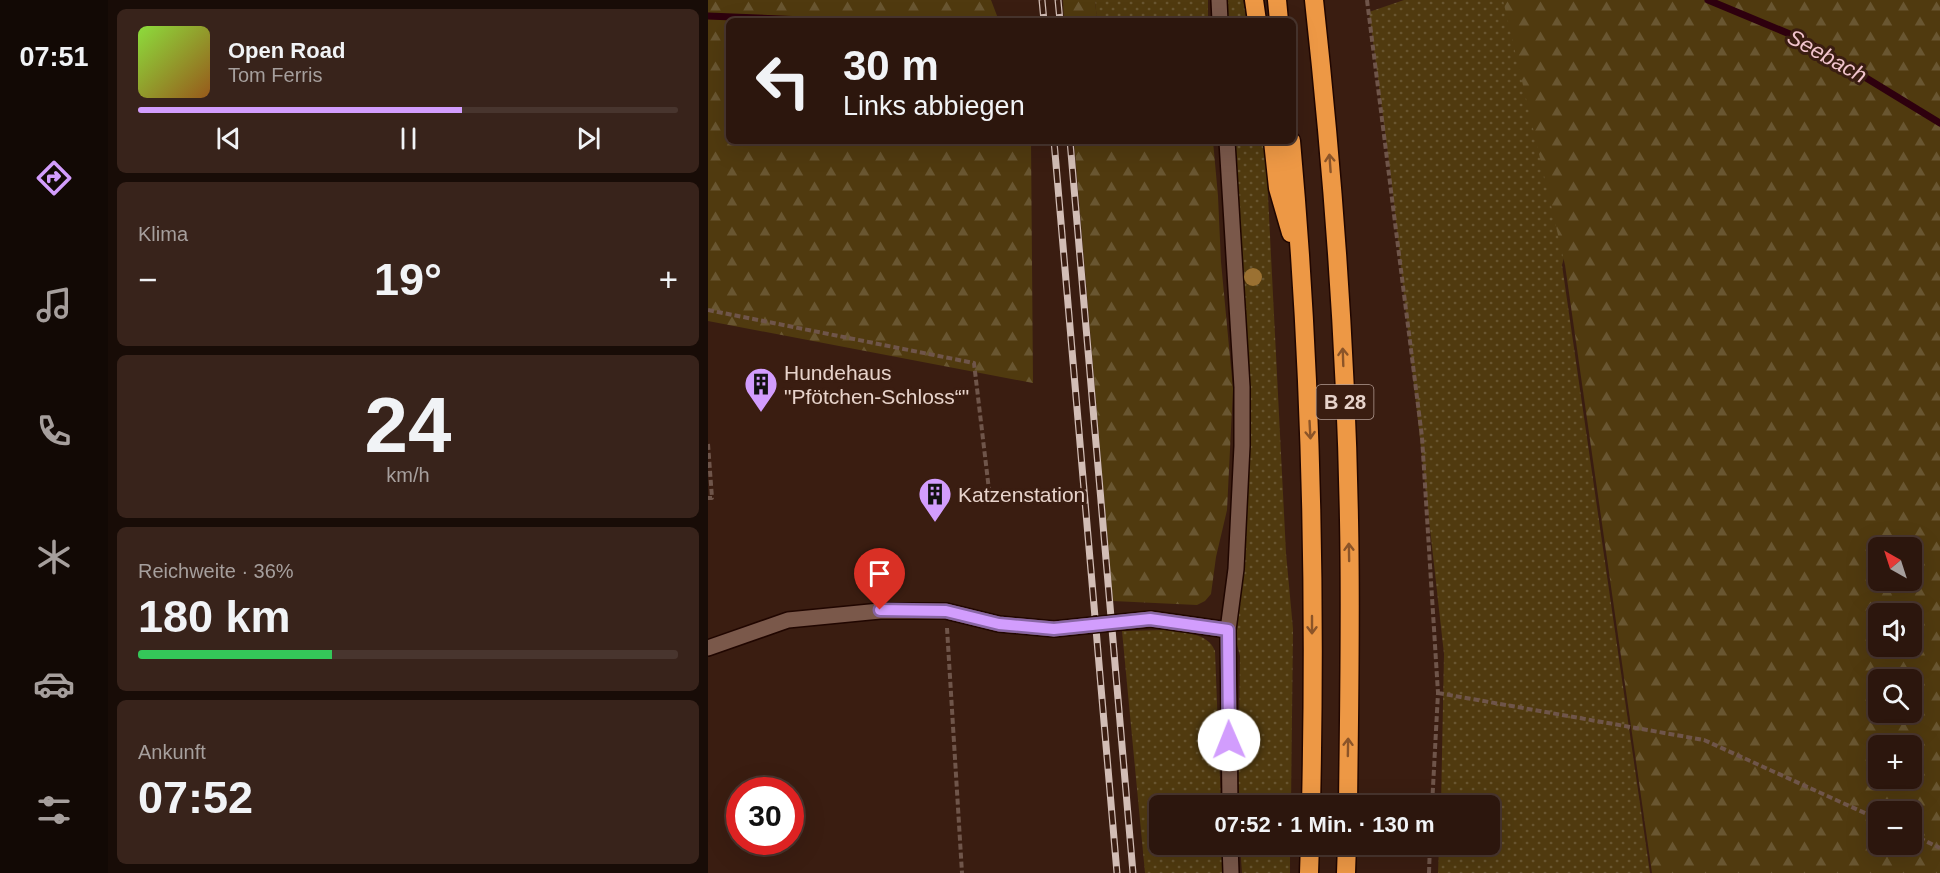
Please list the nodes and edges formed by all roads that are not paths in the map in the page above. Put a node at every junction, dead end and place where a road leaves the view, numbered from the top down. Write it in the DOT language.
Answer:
graph roads {
  1 [pos="1219,0"];
  2 [pos="1254,0"];
  3 [pos="1277,0"];
  4 [pos="1314,0"];
  5 [pos="1220,18"];
  6 [pos="1257,18"];
  7 [pos="1279,18"];
  8 [pos="1227,144"];
  9 [pos="1273,144"];
  10 [pos="1291,144"];
  11 [pos="1301,268"];
  12 [pos="1228,630"];
  13 [pos="708,648"];
  14 [pos="1230,795"];
  15 [pos="1311,795"];
  16 [pos="1348,795"];
  17 [pos="1230,855"];
  18 [pos="1310,855"];
  19 [pos="1347,855"];
  20 [pos="1231,873"];
  21 [pos="1309,873"];
  22 [pos="1346,873"];
  1 -- 5 [label="street"];
  2 -- 6 [label="highway"];
  3 -- 7 [label="highway"];
  16 -- 4 [label="highway, B 28, one-way"];
  8 -- 12 [label="street"];
  9 -- 11 [label="highway"];
  10 -- 11 [label="highway, B 28"];
  11 -- 15 [label="highway, B 28, one-way"];
  12 -- 13 [label="street, bridge"];
  12 -- 14 [label="street"];
  17 -- 20 [label="street"];
  18 -- 21 [label="highway"];
  19 -- 22 [label="highway"];
}
